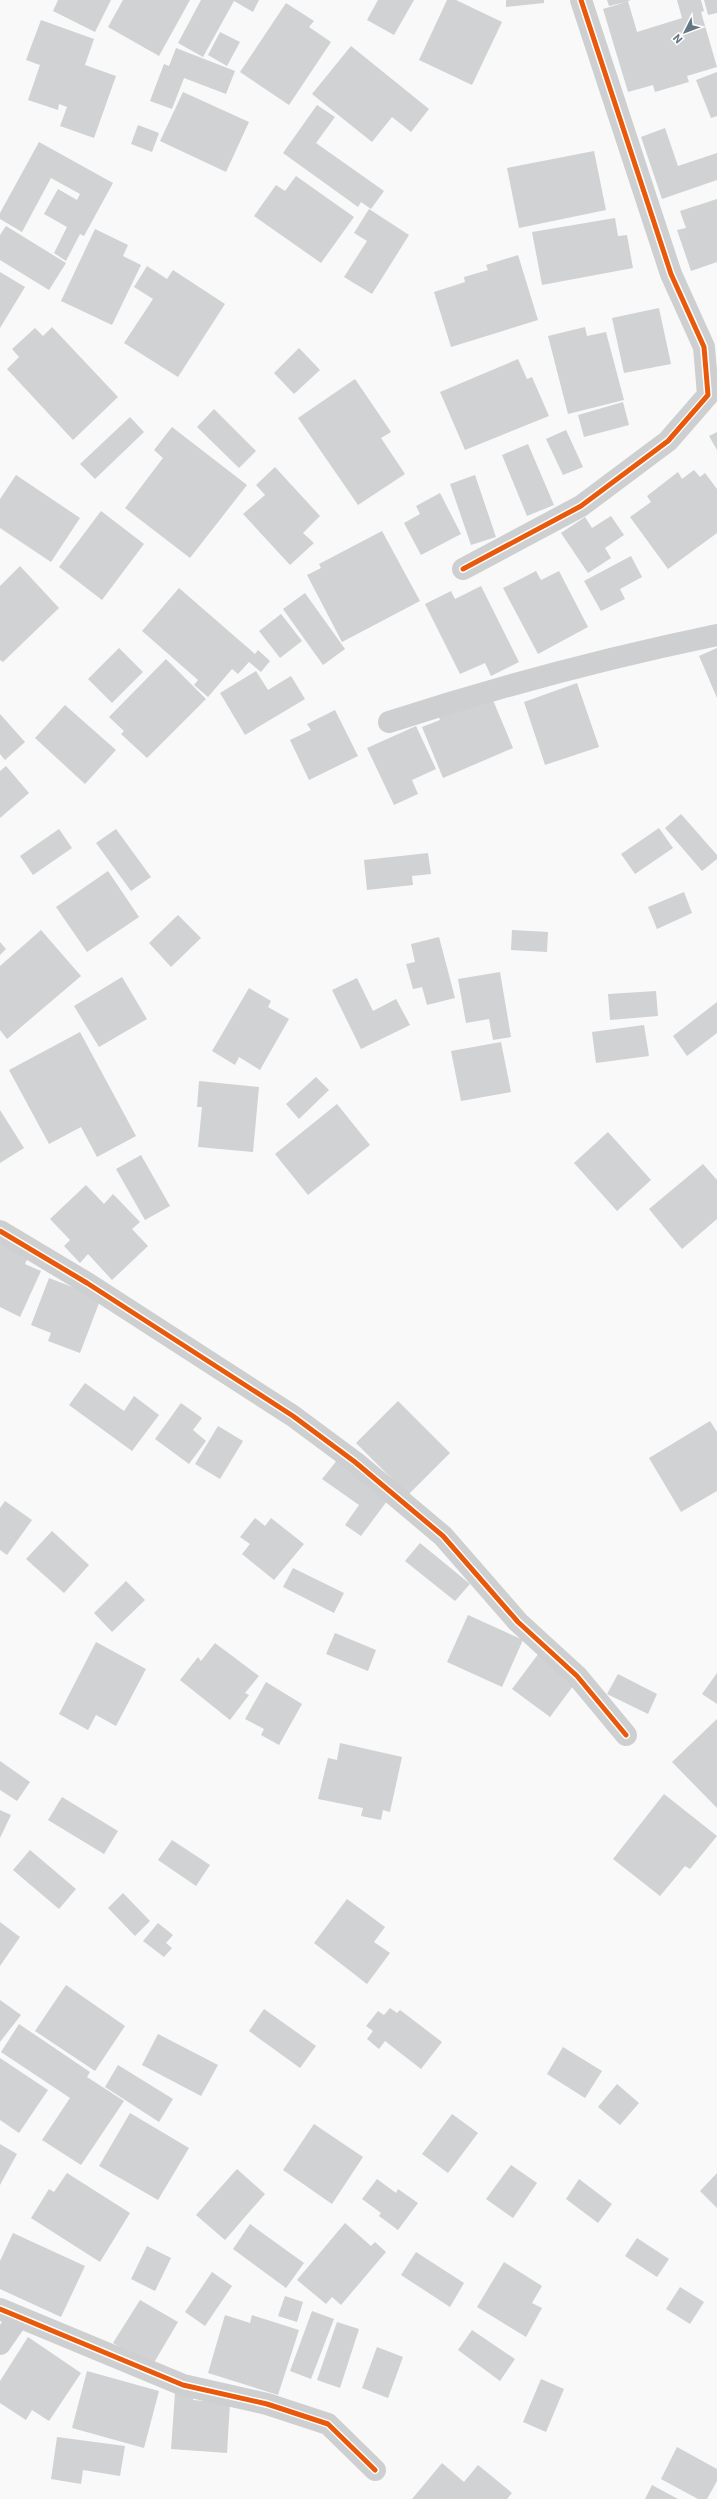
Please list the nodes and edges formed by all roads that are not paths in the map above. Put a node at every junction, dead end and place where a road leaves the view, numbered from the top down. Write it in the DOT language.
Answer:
graph roads {
  1 [pos="581,0"];
  2 [pos="710,346"];
  3 [pos="463,569"];
  4 [pos="717,635"];
  5 [pos="389,722"];
  6 [pos="0,1231"];
  7 [pos="626,1736"];
  8 [pos="9,2313"];
  9 [pos="0,2344"];
  10 [pos="375,2470"];
  1 -- 2 [label="street"];
  2 -- 3 [label="street"];
  4 -- 5 [label="street"];
  6 -- 7 [label="street"];
  8 -- 9 [label="street"];
  8 -- 10 [label="street"];
}
